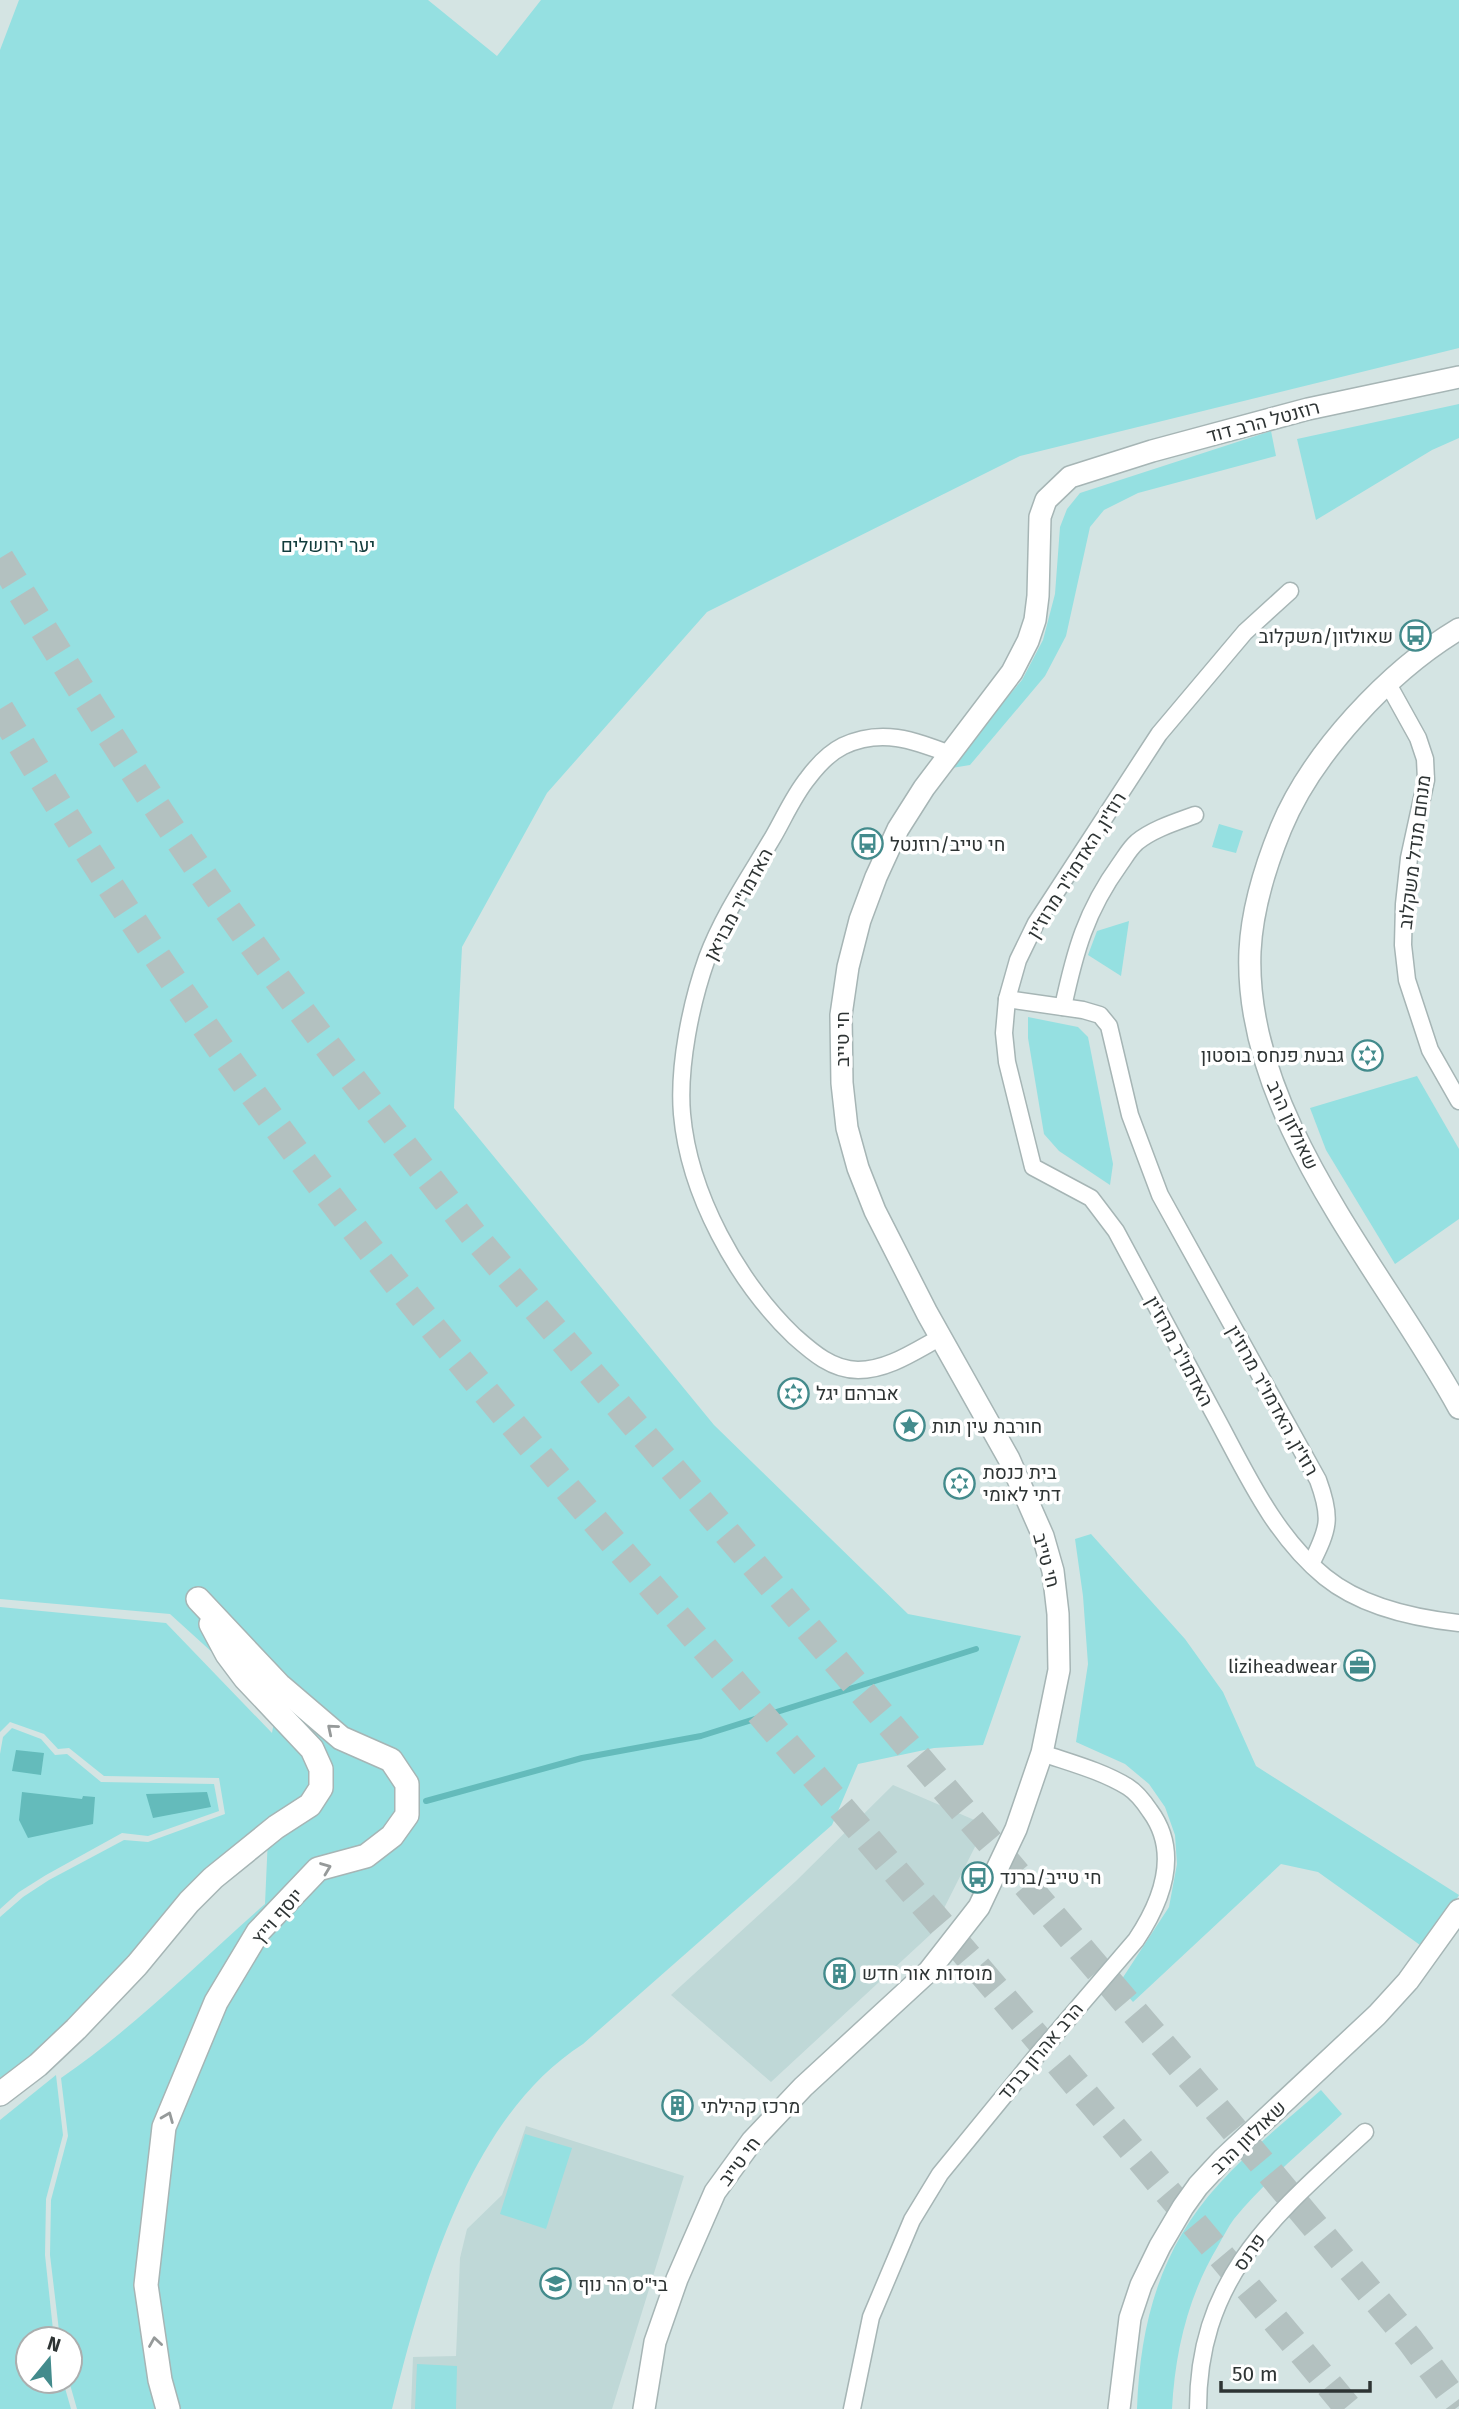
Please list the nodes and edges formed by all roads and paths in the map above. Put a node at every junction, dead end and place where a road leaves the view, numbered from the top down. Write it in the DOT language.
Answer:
graph roads {
  1 [pos="1459,377"];
  2 [pos="1070,477"];
  3 [pos="1290,591"];
  4 [pos="1459,629"];
  5 [pos="1388,684"];
  6 [pos="950,754"];
  7 [pos="1195,815"];
  8 [pos="1007,999"];
  9 [pos="1063,1007"];
  10 [pos="1459,1101"];
  11 [pos="940,1337"];
  12 [pos="1459,1408"];
  13 [pos="1311,1564"];
  14 [pos="1459,1623"];
  15 [pos="1042,1753"];
  16 [pos="1459,1910"];
  17 [pos="0,2094"];
  18 [pos="1365,2132"];
  19 [pos="168,2409"];
  20 [pos="644,2409"];
  21 [pos="852,2409"];
  22 [pos="1119,2409"];
  23 [pos="1198,2409"];
  1 -- 2 [label="street, רוזנטל הרב דוד"];
  2 -- 6 [label="street, חי טייב"];
  3 -- 8 [label="street, רוז'ין, האדמו\"ר מרוז'ין"];
  4 -- 5 [label="street, שאולזון הרב"];
  5 -- 10 [label="street, מנחם מנדל משקלוב"];
  5 -- 12 [label="street, שאולזון הרב"];
  6 -- 11 [label="street, חי טייב"];
  6 -- 11 [label="street, האדמו\"ר מבויאן"];
  7 -- 9 [label="street"];
  8 -- 9 [label="street, רוז'ין, האדמו\"ר מרוז'ין"];
  8 -- 13 [label="street, האדמו\"ר מרוז'ין"];
  9 -- 13 [label="street, רוז'ין, האדמו\"ר מרוז'ין"];
  11 -- 15 [label="street, חי טייב"];
  13 -- 14 [label="street, האדמו\"ר מרוז'ין"];
  15 -- 20 [label="street, חי טייב"];
  15 -- 21 [label="street, הרב אהרון ברנד"];
  16 -- 22 [label="street, שאולזון הרב"];
  19 -- 17 [label="main road, יוסף וייץ, one-way"];
  18 -- 23 [label="street, פרנס"];
}
